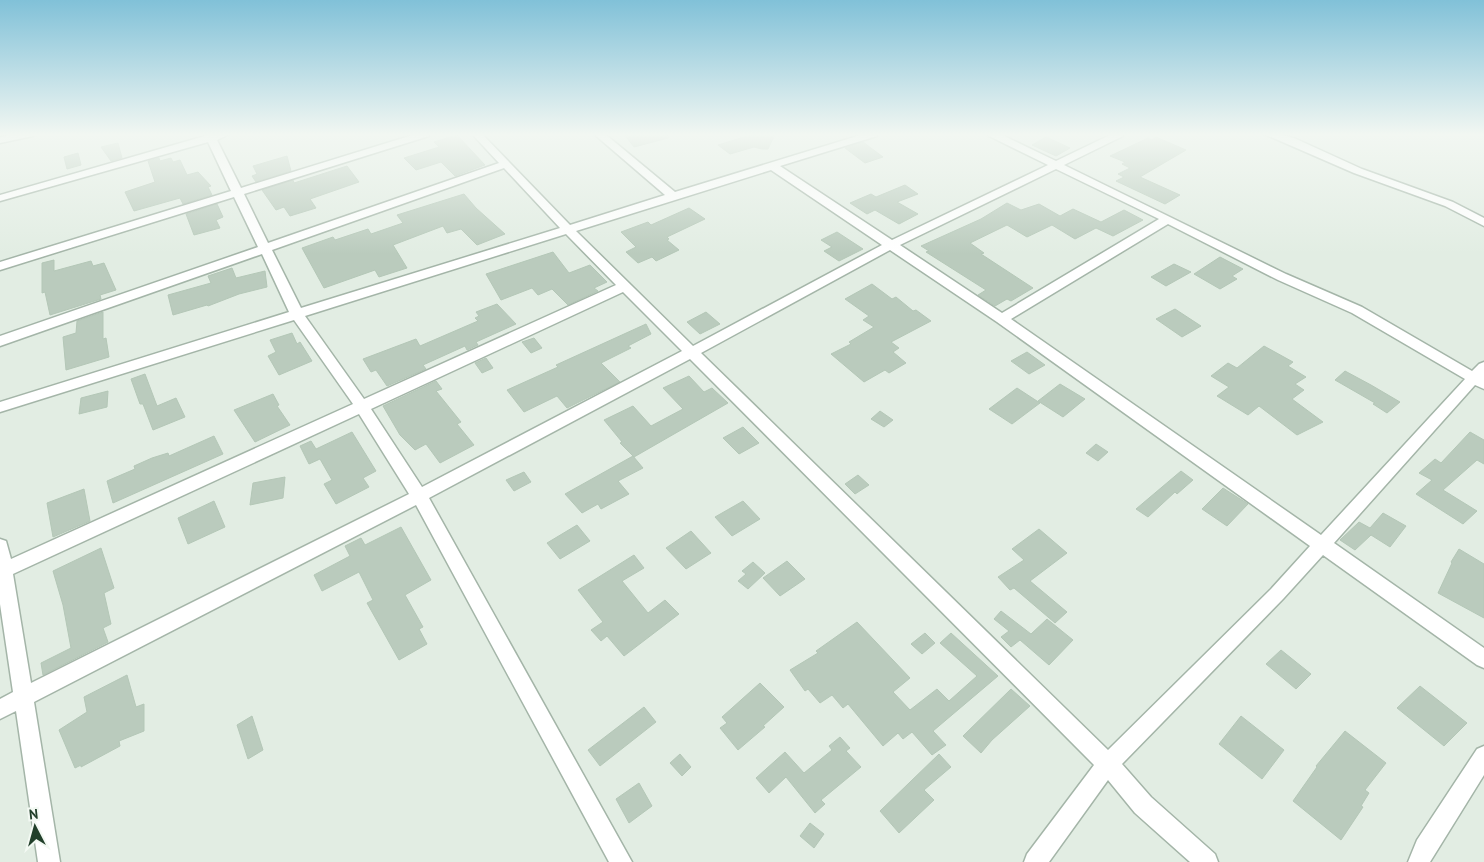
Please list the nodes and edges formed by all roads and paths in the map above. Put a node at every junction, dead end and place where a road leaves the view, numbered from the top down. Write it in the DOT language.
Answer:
graph roads {
  1 [pos="81,174"];
  2 [pos="231,174"];
  3 [pos="295,174"];
  4 [pos="477,174"];
  5 [pos="516,174"];
  6 [pos="647,174"];
  7 [pos="742,174"];
  8 [pos="785,174"];
  9 [pos="1038,174"];
  10 [pos="1076,174"];
  11 [pos="1367,174"];
  12 [pos="238,192"];
  13 [pos="673,196"];
  14 [pos="0,198"];
  15 [pos="1168,219"];
  16 [pos="1484,222"];
  17 [pos="568,229"];
  18 [pos="891,245"];
  19 [pos="265,248"];
  20 [pos="0,266"];
  21 [pos="625,286"];
  22 [pos="296,314"];
  23 [pos="1002,319"];
  24 [pos="0,341"];
  25 [pos="692,352"];
  26 [pos="1484,367"];
  27 [pos="1478,381"];
  28 [pos="0,407"];
  29 [pos="362,407"];
  30 [pos="419,496"];
  31 [pos="1322,544"];
  32 [pos="0,546"];
  33 [pos="2,572"];
  34 [pos="1484,659"];
  35 [pos="22,698"];
  36 [pos="0,710"];
  37 [pos="1484,756"];
  38 [pos="1108,764"];
  39 [pos="50,862"];
  40 [pos="621,862"];
  41 [pos="1035,862"];
  42 [pos="1207,862"];
  43 [pos="1419,862"];
  1 -- 14 [label="street"];
  2 -- 12 [label="street"];
  3 -- 12 [label="street"];
  4 -- 19 [label="street"];
  5 -- 17 [label="street"];
  6 -- 13 [label="street"];
  7 -- 13 [label="street"];
  8 -- 18 [label="street"];
  9 -- 18 [label="street"];
  10 -- 15 [label="street"];
  11 -- 16 [label="street"];
  12 -- 19 [label="street"];
  12 -- 20 [label="street"];
  13 -- 17 [label="street"];
  15 -- 23 [label="street"];
  15 -- 27 [label="street"];
  17 -- 21 [label="street"];
  17 -- 22 [label="street"];
  18 -- 23 [label="street"];
  18 -- 25 [label="street"];
  19 -- 22 [label="street"];
  19 -- 24 [label="street"];
  21 -- 25 [label="street"];
  21 -- 29 [label="street"];
  22 -- 28 [label="street"];
  22 -- 29 [label="street"];
  23 -- 31 [label="street"];
  25 -- 30 [label="street"];
  25 -- 38 [label="street"];
  26 -- 27 [label="street"];
  27 -- 31 [label="street"];
  29 -- 30 [label="street"];
  29 -- 33 [label="street"];
  30 -- 35 [label="street"];
  30 -- 40 [label="street"];
  31 -- 34 [label="street"];
  31 -- 38 [label="street"];
  32 -- 33 [label="street"];
  33 -- 35 [label="street"];
  35 -- 36 [label="street"];
  35 -- 39 [label="street"];
  37 -- 43 [label="street"];
  38 -- 41 [label="street"];
  38 -- 42 [label="street"];
}
